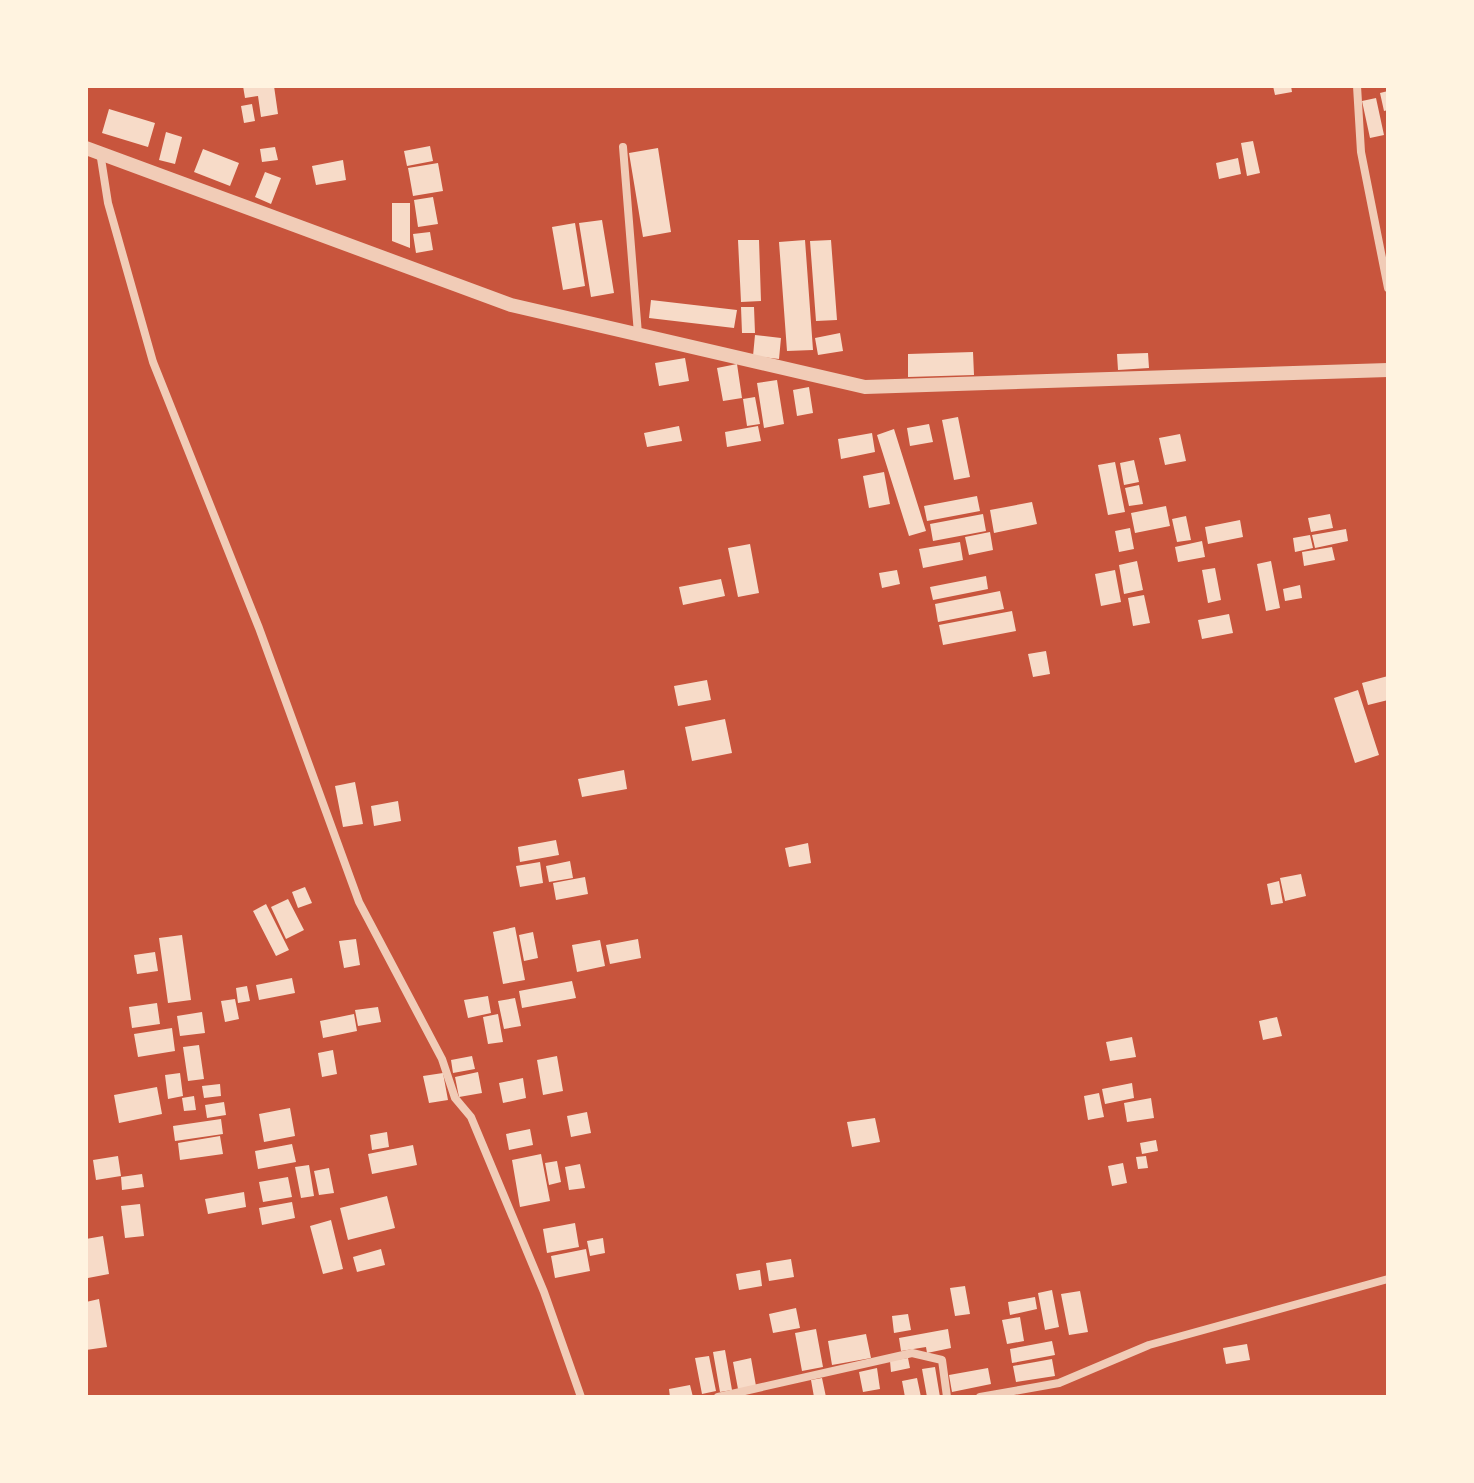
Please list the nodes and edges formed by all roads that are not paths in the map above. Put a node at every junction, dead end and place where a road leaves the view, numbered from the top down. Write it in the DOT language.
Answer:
graph roads {
  1 [pos="1357,86"];
  2 [pos="623,147"];
  3 [pos="93,150"];
  4 [pos="1388,288"];
  5 [pos="638,334"];
  6 [pos="1388,370"];
  7 [pos="1388,1279"];
  8 [pos="581,1397"];
  9 [pos="718,1397"];
  10 [pos="947,1397"];
  11 [pos="980,1397"];
  1 -- 4 [label="street"];
  2 -- 5 [label="street"];
  3 -- 5 [label="street"];
  3 -- 8 [label="street"];
  5 -- 6 [label="street"];
  7 -- 11 [label="street"];
  9 -- 10 [label="street"];
}
